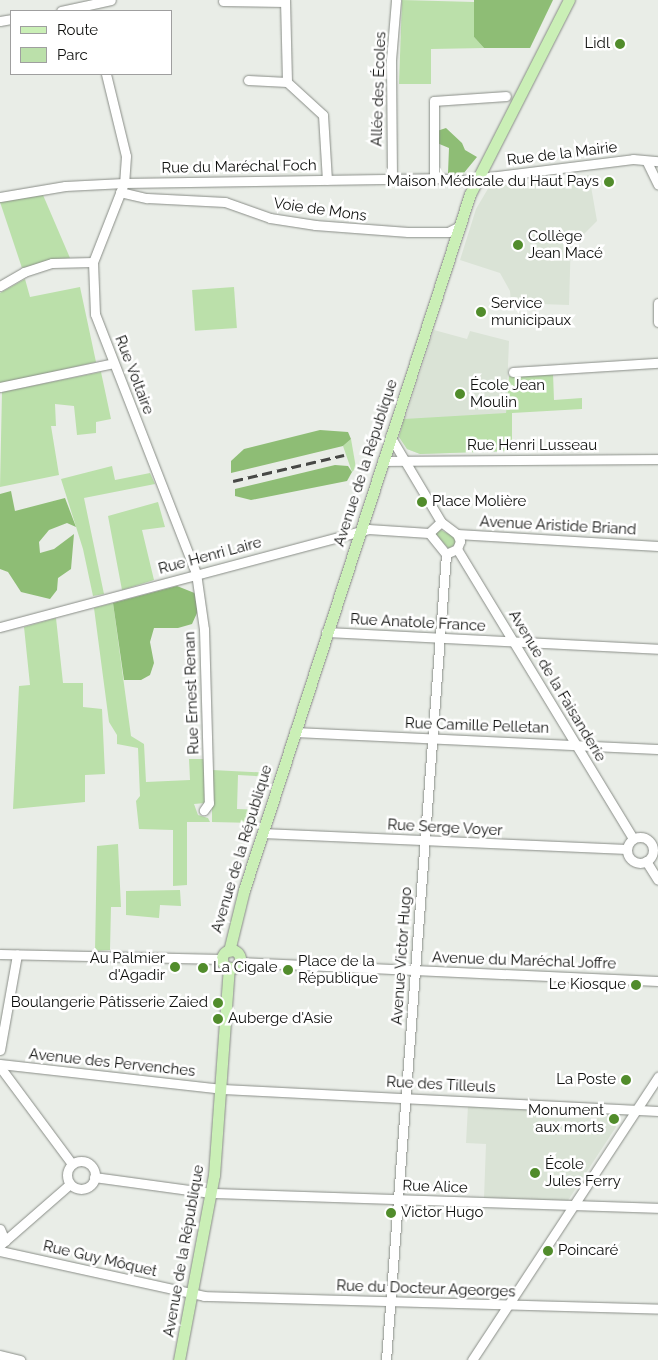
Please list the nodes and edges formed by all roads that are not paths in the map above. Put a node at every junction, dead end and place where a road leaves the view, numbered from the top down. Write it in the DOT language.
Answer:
graph roads {
  1 [pos="111,0"];
  2 [pos="396,0"];
  3 [pos="561,0"];
  4 [pos="569,0"];
  5 [pos="286,1"];
  6 [pos="223,2"];
  7 [pos="90,5"];
  8 [pos="66,10"];
  9 [pos="559,14"];
  10 [pos="106,75"];
  11 [pos="248,80"];
  12 [pos="288,82"];
  13 [pos="506,96"];
  14 [pos="658,161"];
  15 [pos="647,162"];
  16 [pos="479,177"];
  17 [pos="392,178"];
  18 [pos="434,178"];
  19 [pos="327,180"];
  20 [pos="658,185"];
  21 [pos="122,188"];
  22 [pos="0,197"];
  23 [pos="458,227"];
  24 [pos="93,262"];
  25 [pos="0,286"];
  26 [pos="658,303"];
  27 [pos="658,322"];
  28 [pos="658,362"];
  29 [pos="114,363"];
  30 [pos="513,372"];
  31 [pos="0,387"];
  32 [pos="390,436"];
  33 [pos="658,459"];
  34 [pos="382,461"];
  35 [pos="405,462"];
  36 [pos="441,522"];
  37 [pos="359,532"];
  38 [pos="429,533"];
  39 [pos="457,534"];
  40 [pos="658,546"];
  41 [pos="457,549"];
  42 [pos="446,554"];
  43 [pos="196,573"];
  44 [pos="0,626"];
  45 [pos="326,632"];
  46 [pos="440,637"];
  47 [pos="513,641"];
  48 [pos="658,648"];
  49 [pos="294,732"];
  50 [pos="432,739"];
  51 [pos="576,744"];
  52 [pos="658,749"];
  53 [pos="204,810"];
  54 [pos="262,833"];
  55 [pos="633,838"];
  56 [pos="425,840"];
  57 [pos="627,850"];
  58 [pos="655,852"];
  59 [pos="646,861"];
  60 [pos="658,880"];
  61 [pos="0,954"];
  62 [pos="17,955"];
  63 [pos="230,960"];
  64 [pos="414,970"];
  65 [pos="658,981"];
  66 [pos="0,1050"];
  67 [pos="0,1065"];
  68 [pos="658,1077"];
  69 [pos="222,1088"];
  70 [pos="405,1098"];
  71 [pos="638,1109"];
  72 [pos="658,1111"];
  73 [pos="72,1164"];
  74 [pos="94,1177"];
  75 [pos="70,1184"];
  76 [pos="212,1193"];
  77 [pos="398,1200"];
  78 [pos="574,1206"];
  79 [pos="658,1208"];
  80 [pos="0,1229"];
  81 [pos="2,1243"];
  82 [pos="0,1251"];
  83 [pos="193,1294"];
  84 [pos="390,1302"];
  85 [pos="508,1305"];
  86 [pos="658,1309"];
  87 [pos="0,1355"];
  88 [pos="20,1360"];
  89 [pos="180,1360"];
  90 [pos="386,1360"];
  91 [pos="472,1360"];
  1 -- 7 [label="street"];
  2 -- 17 [label="street, Allée des Écoles"];
  3 -- 9 [label="main road"];
  4 -- 9 [label="main road, Avenue de la République"];
  5 -- 6 [label="street"];
  5 -- 12 [label="street"];
  7 -- 8 [label="street"];
  9 -- 16 [label="main road, Avenue de la République"];
  10 -- 21 [label="street, Rue Voltaire"];
  11 -- 12 [label="street"];
  12 -- 19 [label="street"];
  13 -- 18 [label="street"];
  14 -- 15 [label="street, Rue de la Mairie"];
  15 -- 16 [label="street, Rue de la Mairie"];
  15 -- 20 [label="street"];
  16 -- 18 [label="street, Rue du Maréchal Foch"];
  16 -- 23 [label="main road, Avenue de la République"];
  17 -- 18 [label="street, Rue du Maréchal Foch"];
  17 -- 19 [label="street, Rue du Maréchal Foch"];
  19 -- 21 [label="street, Rue du Maréchal Foch"];
  21 -- 22 [label="street, Rue du Maréchal Foch"];
  21 -- 23 [label="street, Voie de Mons"];
  21 -- 24 [label="street, Rue Voltaire"];
  23 -- 32 [label="main road, Avenue de la République"];
  24 -- 25 [label="street"];
  24 -- 29 [label="street, Rue Voltaire"];
  26 -- 27 [label="street"];
  28 -- 30 [label="street"];
  29 -- 31 [label="street"];
  29 -- 43 [label="street, Rue Voltaire"];
  32 -- 34 [label="main road, Avenue de la République"];
  32 -- 35 [label="street"];
  33 -- 35 [label="street, Rue Henri Lusseau"];
  34 -- 35 [label="street"];
  34 -- 37 [label="main road, Avenue de la République"];
  35 -- 36 [label="street"];
  36 -- 38 [label="street"];
  36 -- 39 [label="street"];
  37 -- 38 [label="street, Rue Henri Laire"];
  37 -- 43 [label="street, Rue Henri Laire"];
  37 -- 45 [label="main road, Avenue de la République"];
  38 -- 42 [label="street"];
  39 -- 40 [label="street, Avenue Aristide Briand"];
  39 -- 41 [label="street"];
  41 -- 42 [label="street"];
  41 -- 47 [label="street, Avenue de la Faisanderie"];
  42 -- 46 [label="street, Avenue Victor Hugo"];
  43 -- 44 [label="street, Rue Henri Laire"];
  43 -- 53 [label="street, Rue Ernest Renan"];
  45 -- 46 [label="street, Rue Anatole France"];
  45 -- 49 [label="main road, Avenue de la République"];
  46 -- 47 [label="street, Rue Anatole France"];
  46 -- 50 [label="street, Avenue Victor Hugo"];
  47 -- 48 [label="street, Rue Anatole France"];
  47 -- 51 [label="street, Avenue de la Faisanderie"];
  49 -- 50 [label="street, Rue Camille Pelletan"];
  49 -- 54 [label="main road, Avenue de la République"];
  50 -- 51 [label="street, Rue Camille Pelletan"];
  50 -- 56 [label="street, Avenue Victor Hugo"];
  51 -- 52 [label="street, Rue Camille Pelletan"];
  51 -- 55 [label="street, Avenue de la Faisanderie"];
  54 -- 56 [label="street, Rue Serge Voyer"];
  54 -- 63 [label="main road, Avenue de la République"];
  55 -- 57 [label="street"];
  55 -- 58 [label="street"];
  56 -- 57 [label="street, Rue Serge Voyer"];
  56 -- 64 [label="street, Avenue Victor Hugo"];
  57 -- 59 [label="street"];
  58 -- 59 [label="street"];
  59 -- 60 [label="street"];
  61 -- 62 [label="street, Avenue du Maréchal Joffre"];
  62 -- 63 [label="street, Avenue du Maréchal Joffre"];
  62 -- 66 [label="street"];
  63 -- 64 [label="street, Avenue du Maréchal Joffre"];
  63 -- 69 [label="main road, Avenue de la République"];
  64 -- 65 [label="street, Avenue du Maréchal Joffre"];
  64 -- 70 [label="street, Avenue Victor Hugo"];
  67 -- 69 [label="street, Avenue des Pervenches"];
  67 -- 73 [label="street"];
  68 -- 71 [label="street"];
  69 -- 70 [label="street, Rue des Tilleuls"];
  69 -- 76 [label="main road, Avenue de la République"];
  70 -- 71 [label="street, Rue des Tilleuls"];
  70 -- 77 [label="street, Avenue Victor Hugo"];
  71 -- 72 [label="street, Rue des Tilleuls"];
  71 -- 78 [label="street"];
  73 -- 74 [label="street"];
  73 -- 75 [label="street"];
  74 -- 75 [label="street"];
  74 -- 76 [label="street, Rue Alice"];
  75 -- 81 [label="street"];
  76 -- 77 [label="street, Rue Alice"];
  76 -- 83 [label="main road, Avenue de la République"];
  77 -- 78 [label="street, Rue Alice"];
  77 -- 84 [label="street, Avenue Victor Hugo"];
  78 -- 79 [label="street, Rue Alice"];
  78 -- 85 [label="street"];
  80 -- 81 [label="street"];
  82 -- 83 [label="street, Rue Guy Môquet"];
  83 -- 84 [label="street, Rue du Docteur Ageorges"];
  83 -- 89 [label="main road, Avenue de la République"];
  84 -- 85 [label="street, Rue du Docteur Ageorges"];
  84 -- 90 [label="street, Avenue Victor Hugo"];
  85 -- 86 [label="street, Rue du Docteur Ageorges"];
  85 -- 91 [label="street"];
  87 -- 88 [label="street"];
}
